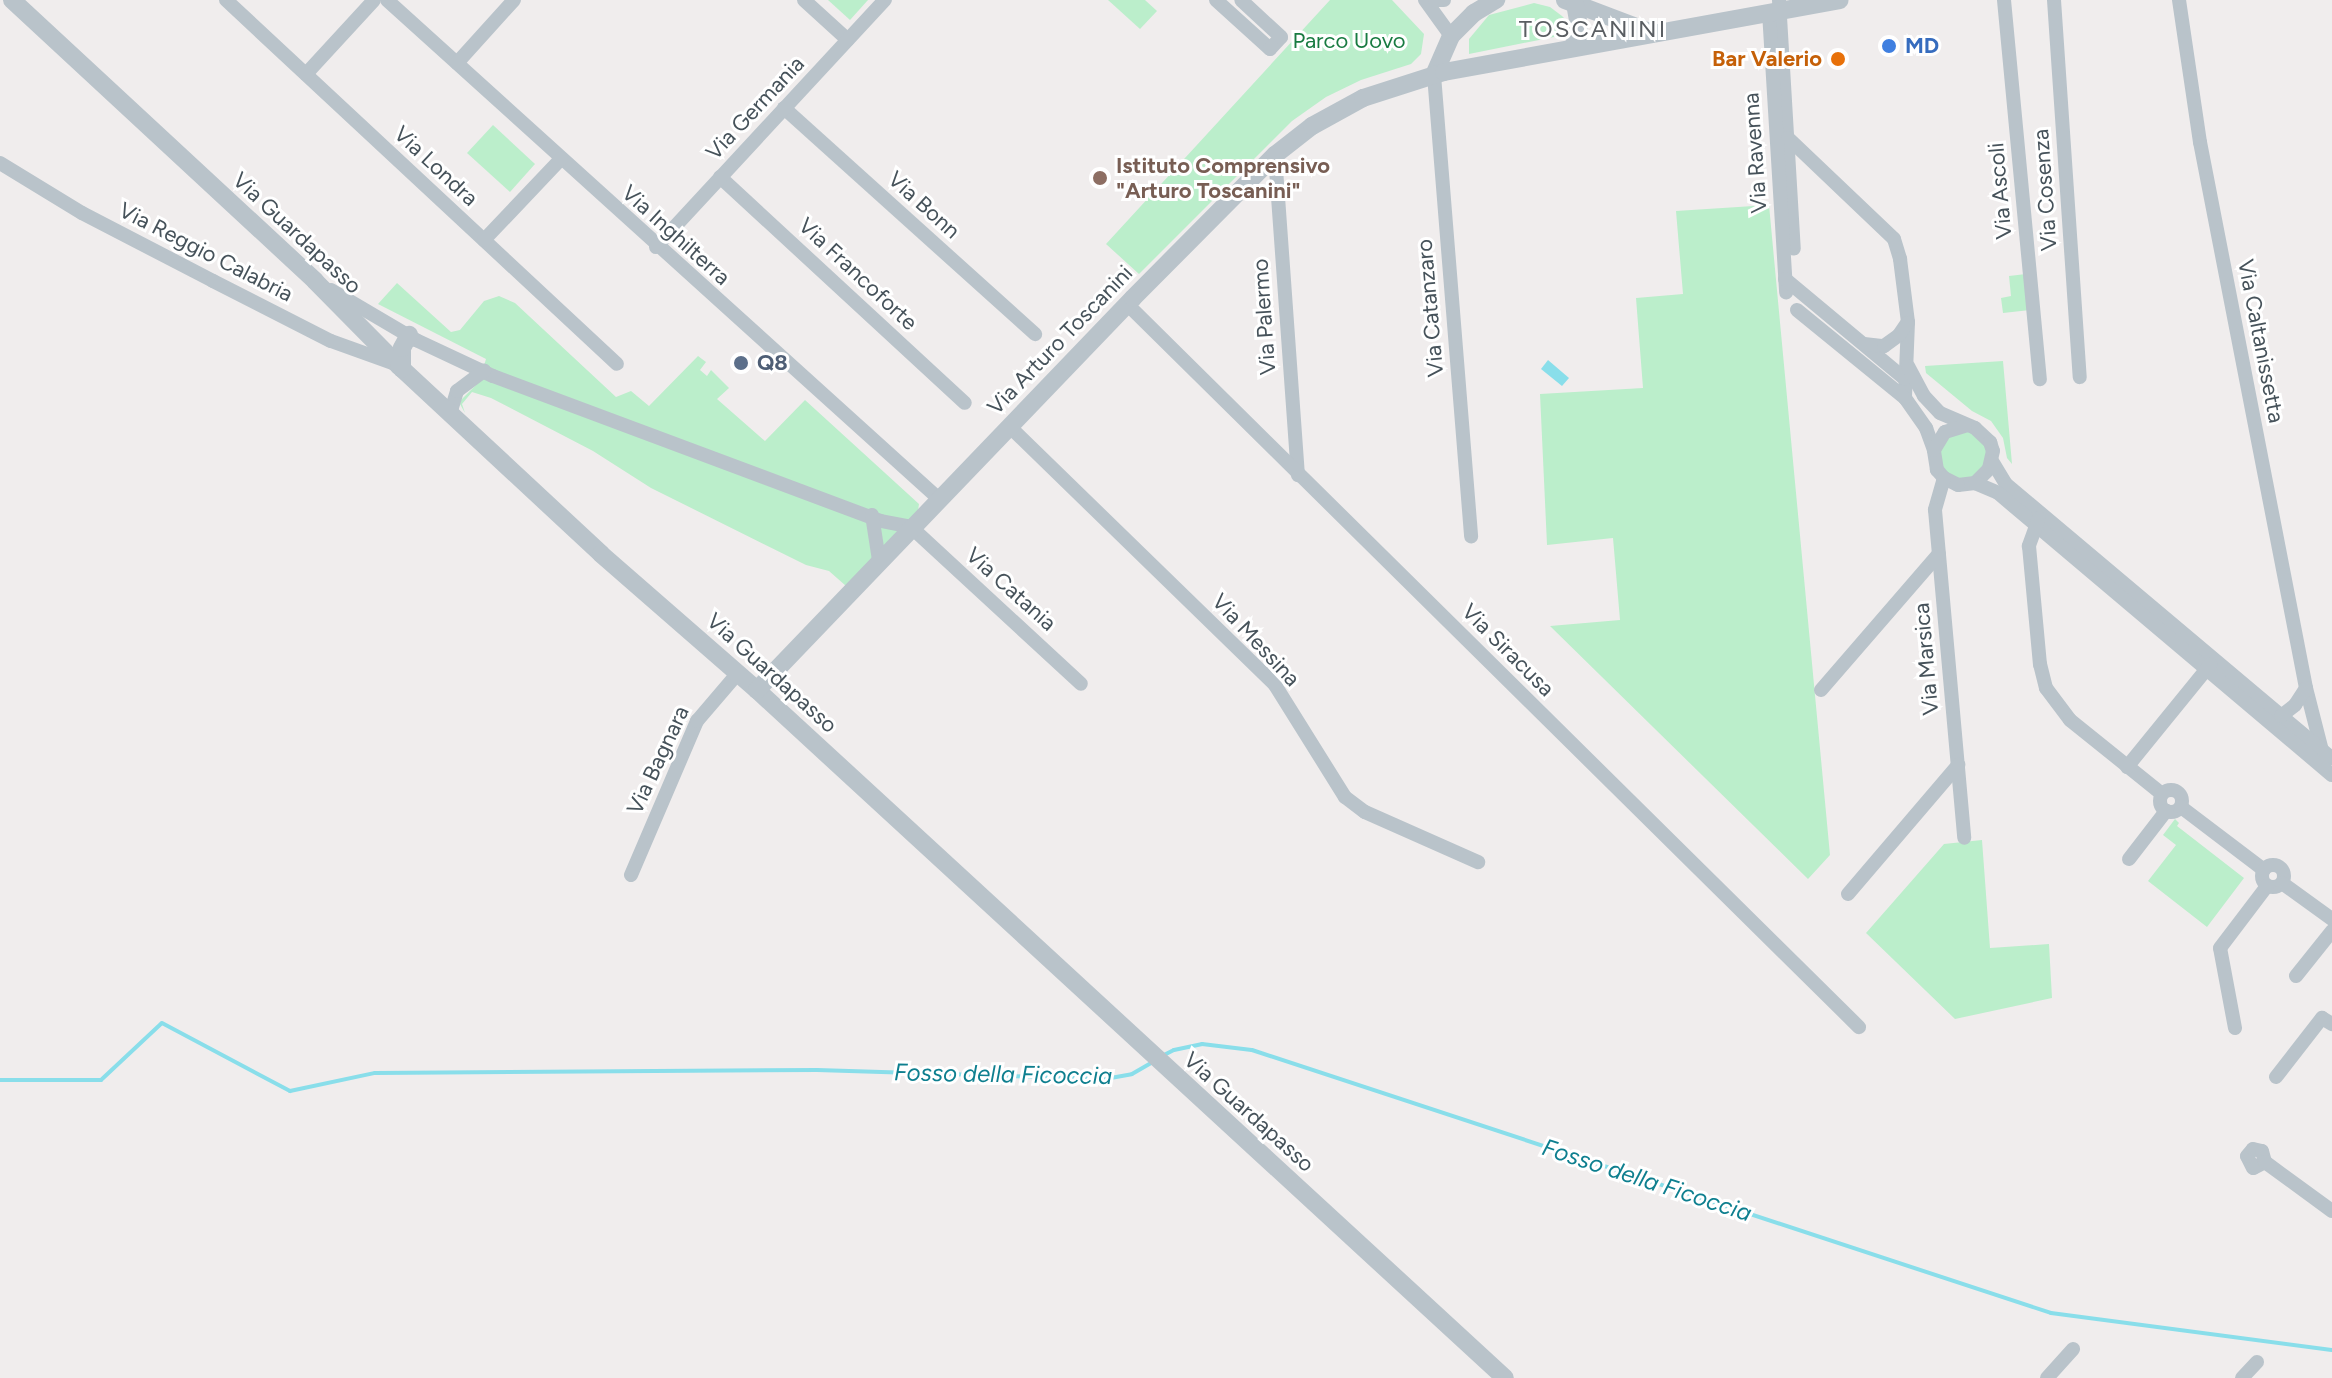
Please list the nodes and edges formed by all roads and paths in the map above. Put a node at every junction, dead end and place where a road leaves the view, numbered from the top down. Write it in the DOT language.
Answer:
graph roads {
  1 [pos="12,0"];
  2 [pos="226,0"];
  3 [pos="374,0"];
  4 [pos="387,0"];
  5 [pos="514,0"];
  6 [pos="804,0"];
  7 [pos="885,0"];
  8 [pos="1216,0"];
  9 [pos="1241,0"];
  10 [pos="1425,0"];
  11 [pos="1435,0"];
  12 [pos="1444,0"];
  13 [pos="1496,0"];
  14 [pos="1839,0"];
  15 [pos="2004,0"];
  16 [pos="2054,0"];
  17 [pos="2179,0"];
  18 [pos="1571,1"];
  19 [pos="1776,8"];
  20 [pos="1653,33"];
  21 [pos="1451,36"];
  22 [pos="848,40"];
  23 [pos="1573,48"];
  24 [pos="457,63"];
  25 [pos="1465,67"];
  26 [pos="306,74"];
  27 [pos="1434,75"];
  28 [pos="784,108"];
  29 [pos="1788,138"];
  30 [pos="1275,155"];
  31 [pos="561,159"];
  32 [pos="0,163"];
  33 [pos="720,177"];
  34 [pos="484,240"];
  35 [pos="656,247"];
  36 [pos="1794,249"];
  37 [pos="315,281"];
  38 [pos="1127,304"];
  39 [pos="1797,310"];
  40 [pos="1827,314"];
  41 [pos="1908,322"];
  42 [pos="1816,326"];
  43 [pos="1035,334"];
  44 [pos="409,335"];
  45 [pos="1864,344"];
  46 [pos="617,364"];
  47 [pos="401,367"];
  48 [pos="484,371"];
  49 [pos="1907,372"];
  50 [pos="2080,377"];
  51 [pos="2040,379"];
  52 [pos="1905,398"];
  53 [pos="965,403"];
  54 [pos="450,414"];
  55 [pos="1009,426"];
  56 [pos="1965,426"];
  57 [pos="1934,450"];
  58 [pos="1992,461"];
  59 [pos="1298,475"];
  60 [pos="1944,478"];
  61 [pos="1975,483"];
  62 [pos="939,499"];
  63 [pos="872,515"];
  64 [pos="2038,519"];
  65 [pos="911,527"];
  66 [pos="1471,537"];
  67 [pos="1939,554"];
  68 [pos="879,560"];
  69 [pos="2209,666"];
  70 [pos="738,673"];
  71 [pos="1081,684"];
  72 [pos="2306,688"];
  73 [pos="757,690"];
  74 [pos="1821,690"];
  75 [pos="2281,716"];
  76 [pos="2327,755"];
  77 [pos="1958,765"];
  78 [pos="2127,767"];
  79 [pos="2332,775"];
  80 [pos="2162,794"];
  81 [pos="2181,807"];
  82 [pos="2166,811"];
  83 [pos="1964,838"];
  84 [pos="2129,859"];
  85 [pos="1478,862"];
  86 [pos="631,875"];
  87 [pos="2275,884"];
  88 [pos="1848,894"];
  89 [pos="2332,919"];
  90 [pos="2332,931"];
  91 [pos="2296,976"];
  92 [pos="2332,1024"];
  93 [pos="1859,1027"];
  94 [pos="2235,1028"];
  95 [pos="2276,1077"];
  96 [pos="2265,1162"];
  97 [pos="2332,1211"];
  98 [pos="2073,1349"];
  99 [pos="2257,1362"];
  100 [pos="1505,1378"];
  101 [pos="2047,1378"];
  102 [pos="2242,1378"];
  1 -- 37 [label="street, Via Guardapasso"];
  2 -- 26 [label="street, Via Londra"];
  3 -- 26 [label="street"];
  4 -- 24 [label="street, Via Inghilterra"];
  5 -- 24 [label="street"];
  6 -- 22 [label="street"];
  7 -- 22 [label="street, Via Germania"];
  8 -- 9 [label="street"];
  10 -- 21 [label="street"];
  11 -- 12 [label="street"];
  13 -- 21 [label="street"];
  14 -- 19 [label="street, Via Arturo Toscanini"];
  15 -- 51 [label="street, Via Ascoli"];
  16 -- 50 [label="street, Via Cosenza"];
  17 -- 72 [label="street, Via Caltanissetta"];
  18 -- 20 [label="street"];
  18 -- 23 [label="street"];
  19 -- 20 [label="street, Via Arturo Toscanini"];
  19 -- 29 [label="street"];
  19 -- 40 [label="street, Via Ravenna"];
  20 -- 23 [label="street, Via Arturo Toscanini"];
  21 -- 25 [label="street"];
  21 -- 27 [label="street"];
  22 -- 28 [label="street, Via Germania"];
  23 -- 25 [label="street, Via Arturo Toscanini"];
  24 -- 31 [label="street, Via Inghilterra"];
  25 -- 27 [label="street, Via Arturo Toscanini"];
  26 -- 34 [label="street, Via Londra"];
  27 -- 30 [label="street, Via Arturo Toscanini"];
  27 -- 66 [label="street, Via Catanzaro"];
  28 -- 33 [label="street, Via Germania"];
  28 -- 43 [label="street, Via Bonn"];
  29 -- 36 [label="street"];
  29 -- 41 [label="street"];
  30 -- 38 [label="street, Via Arturo Toscanini"];
  30 -- 59 [label="street, Via Palermo"];
  31 -- 34 [label="street"];
  31 -- 35 [label="street, Via Inghilterra"];
  32 -- 47 [label="street, Via Reggio Calabria"];
  33 -- 35 [label="street, Via Germania"];
  33 -- 53 [label="street, Via Francoforte"];
  34 -- 46 [label="street, Via Londra"];
  35 -- 62 [label="street, Via Inghilterra"];
  37 -- 44 [label="street"];
  37 -- 47 [label="street, Via Guardapasso"];
  38 -- 55 [label="street, Via Arturo Toscanini"];
  38 -- 59 [label="street, Via Siracusa"];
  39 -- 42 [label="street"];
  40 -- 42 [label="street"];
  40 -- 45 [label="street"];
  41 -- 45 [label="street"];
  41 -- 49 [label="street"];
  42 -- 52 [label="street"];
  44 -- 47 [label="street"];
  44 -- 48 [label="street"];
  45 -- 49 [label="street"];
  47 -- 54 [label="street, Via Guardapasso"];
  48 -- 54 [label="street"];
  48 -- 63 [label="street"];
  49 -- 52 [label="street"];
  49 -- 56 [label="street"];
  52 -- 57 [label="street"];
  54 -- 70 [label="street, Via Guardapasso"];
  55 -- 62 [label="street, Via Arturo Toscanini"];
  55 -- 85 [label="street, Via Messina"];
  56 -- 57 [label="street"];
  56 -- 58 [label="street"];
  57 -- 60 [label="street"];
  58 -- 61 [label="street"];
  58 -- 64 [label="street, Via Caltanissetta"];
  59 -- 93 [label="street, Via Siracusa"];
  60 -- 61 [label="street"];
  60 -- 67 [label="street, Via Marsica"];
  61 -- 64 [label="street, Via Caltanissetta"];
  62 -- 65 [label="street, Via Arturo Toscanini"];
  63 -- 65 [label="street"];
  63 -- 68 [label="street"];
  64 -- 69 [label="street, Via Caltanissetta"];
  64 -- 78 [label="street"];
  65 -- 68 [label="street, Via Arturo Toscanini"];
  65 -- 71 [label="street, Via Catania"];
  67 -- 74 [label="street"];
  67 -- 77 [label="street, Via Marsica"];
  68 -- 73 [label="street, Via Arturo Toscanini"];
  69 -- 75 [label="street, Via Caltanissetta"];
  69 -- 78 [label="street"];
  69 -- 79 [label="street, Via Caltanissetta"];
  70 -- 73 [label="street, Via Guardapasso"];
  70 -- 86 [label="street, Via Bagnara"];
  72 -- 75 [label="street"];
  72 -- 76 [label="street, Via Caltanissetta"];
  73 -- 100 [label="street, Via Guardapasso"];
  75 -- 76 [label="street, Via Caltanissetta"];
  77 -- 83 [label="street, Via Marsica"];
  77 -- 88 [label="street"];
  78 -- 80 [label="street"];
  80 -- 81 [label="street"];
  80 -- 82 [label="street"];
  81 -- 82 [label="street"];
  81 -- 87 [label="street"];
  82 -- 84 [label="street"];
  87 -- 89 [label="street"];
  87 -- 94 [label="street"];
  90 -- 91 [label="street"];
  92 -- 95 [label="street"];
  96 -- 97 [label="street"];
  98 -- 101 [label="street"];
  99 -- 102 [label="street"];
}
